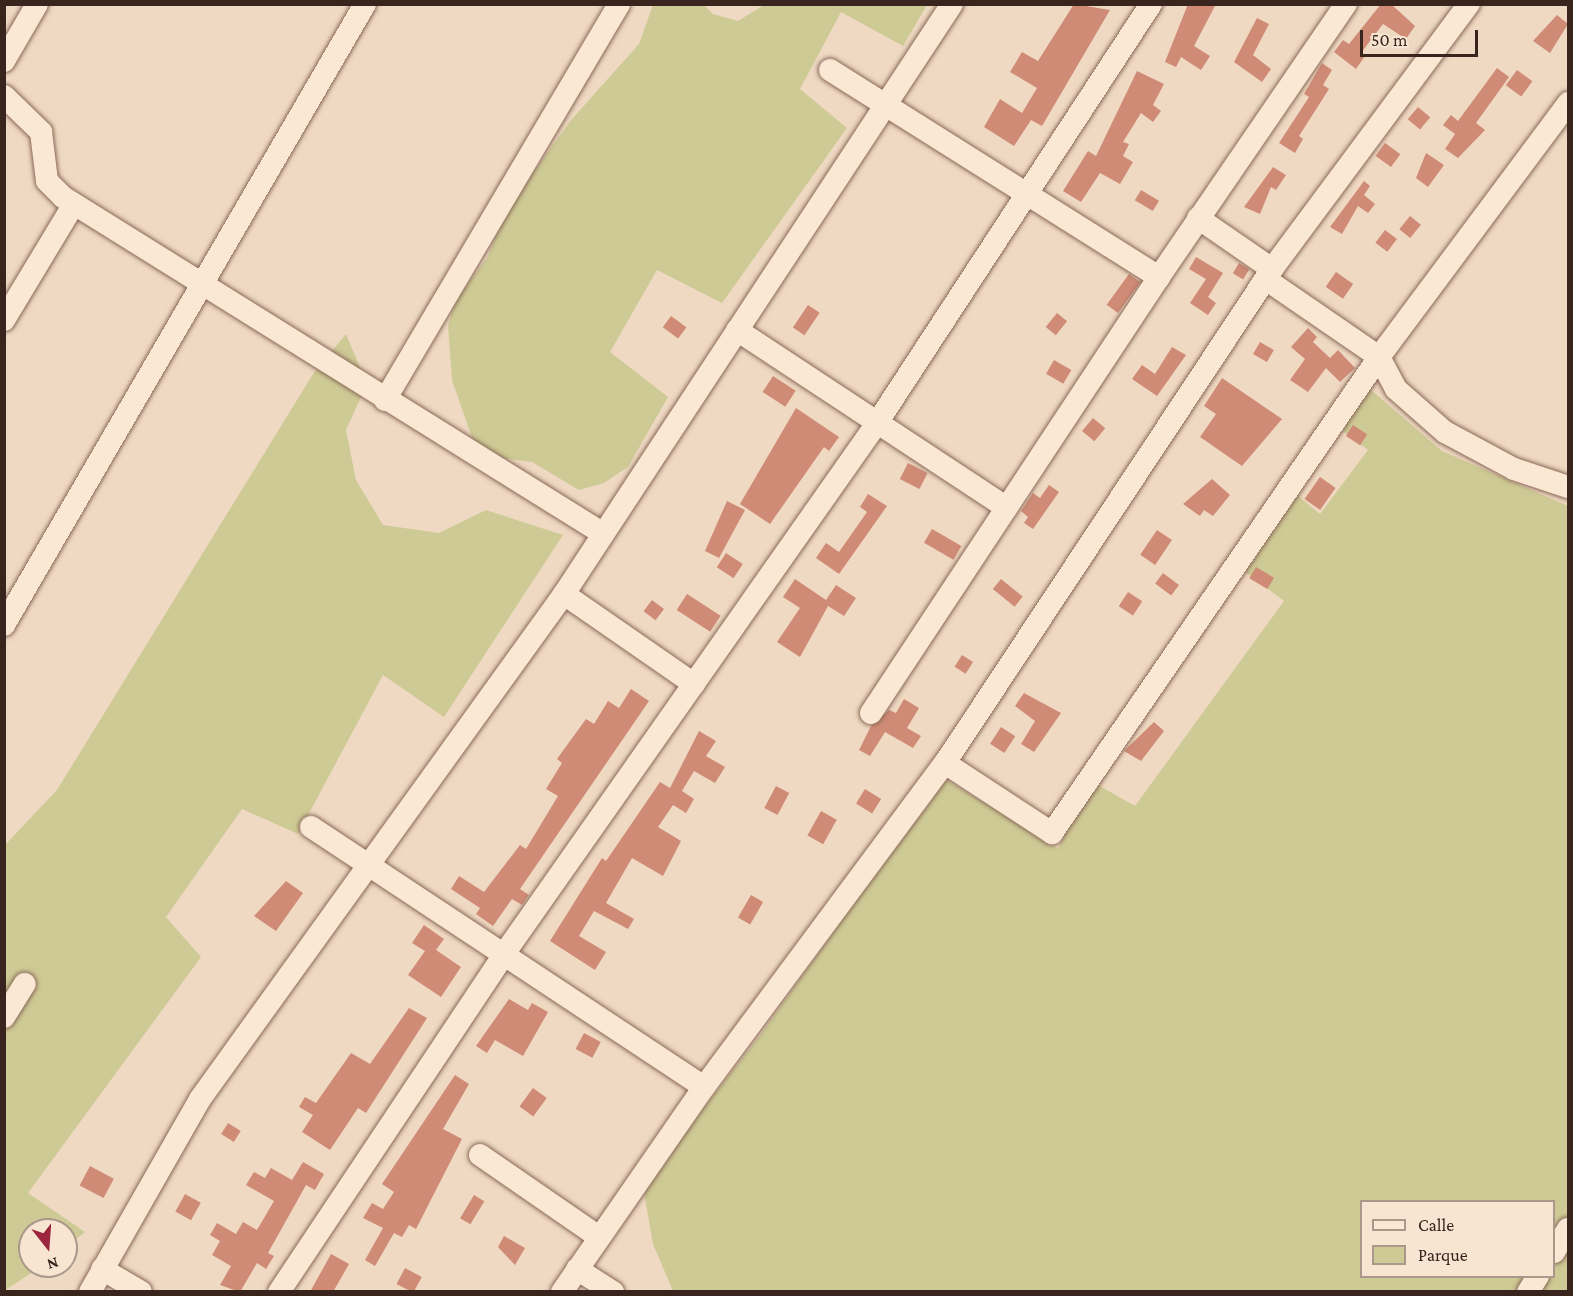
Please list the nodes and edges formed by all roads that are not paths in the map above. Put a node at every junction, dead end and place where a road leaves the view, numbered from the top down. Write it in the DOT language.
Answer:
graph roads {
  1 [pos="37,4"];
  2 [pos="365,4"];
  3 [pos="619,4"];
  4 [pos="952,4"];
  5 [pos="1151,4"];
  6 [pos="1346,4"];
  7 [pos="1469,4"];
  8 [pos="4,61"];
  9 [pos="830,70"];
  10 [pos="4,96"];
  11 [pos="1569,103"];
  12 [pos="887,105"];
  13 [pos="1028,194"];
  14 [pos="74,204"];
  15 [pos="1198,218"];
  16 [pos="1269,274"];
  17 [pos="1159,276"];
  18 [pos="200,284"];
  19 [pos="4,320"];
  20 [pos="736,330"];
  21 [pos="1379,357"];
  22 [pos="385,400"];
  23 [pos="877,423"];
  24 [pos="1569,487"];
  25 [pos="1007,508"];
  26 [pos="602,533"];
  27 [pos="564,594"];
  28 [pos="4,625"];
  29 [pos="694,684"];
  30 [pos="871,714"];
  31 [pos="945,763"];
  32 [pos="310,827"];
  33 [pos="367,864"];
  34 [pos="504,954"];
  35 [pos="26,984"];
  36 [pos="4,1017"];
  37 [pos="704,1087"];
  38 [pos="480,1155"];
  39 [pos="1569,1229"];
  40 [pos="599,1237"];
  41 [pos="1555,1250"];
  42 [pos="102,1269"];
  43 [pos="577,1269"];
  44 [pos="1537,1278"];
  45 [pos="90,1292"];
  46 [pos="141,1292"];
  47 [pos="279,1292"];
  48 [pos="562,1292"];
  49 [pos="613,1292"];
  50 [pos="1528,1292"];
  1 -- 8 [label="street"];
  2 -- 18 [label="street"];
  3 -- 22 [label="street"];
  4 -- 12 [label="street"];
  5 -- 13 [label="street"];
  6 -- 15 [label="street"];
  7 -- 16 [label="street"];
  9 -- 12 [label="street"];
  10 -- 14 [label="street"];
  11 -- 21 [label="street"];
  12 -- 13 [label="street"];
  12 -- 20 [label="street"];
  13 -- 17 [label="street"];
  13 -- 23 [label="street"];
  14 -- 18 [label="street"];
  14 -- 19 [label="street"];
  15 -- 16 [label="street"];
  15 -- 17 [label="street"];
  16 -- 21 [label="street"];
  16 -- 31 [label="street"];
  17 -- 25 [label="street"];
  18 -- 22 [label="street"];
  18 -- 28 [label="street"];
  20 -- 23 [label="street"];
  20 -- 26 [label="street"];
  21 -- 24 [label="street"];
  21 -- 31 [label="street"];
  22 -- 26 [label="street"];
  23 -- 25 [label="street"];
  23 -- 29 [label="street"];
  25 -- 30 [label="street"];
  26 -- 27 [label="street"];
  27 -- 29 [label="street"];
  27 -- 33 [label="street"];
  29 -- 34 [label="street"];
  31 -- 37 [label="street"];
  32 -- 33 [label="street"];
  33 -- 34 [label="street"];
  33 -- 42 [label="street"];
  34 -- 37 [label="street"];
  34 -- 47 [label="street"];
  35 -- 36 [label="street"];
  37 -- 40 [label="street"];
  38 -- 40 [label="street"];
  39 -- 41 [label="street"];
  40 -- 43 [label="street"];
  42 -- 45 [label="street"];
  42 -- 46 [label="street"];
  43 -- 48 [label="street"];
  43 -- 49 [label="street"];
  44 -- 50 [label="street"];
}
